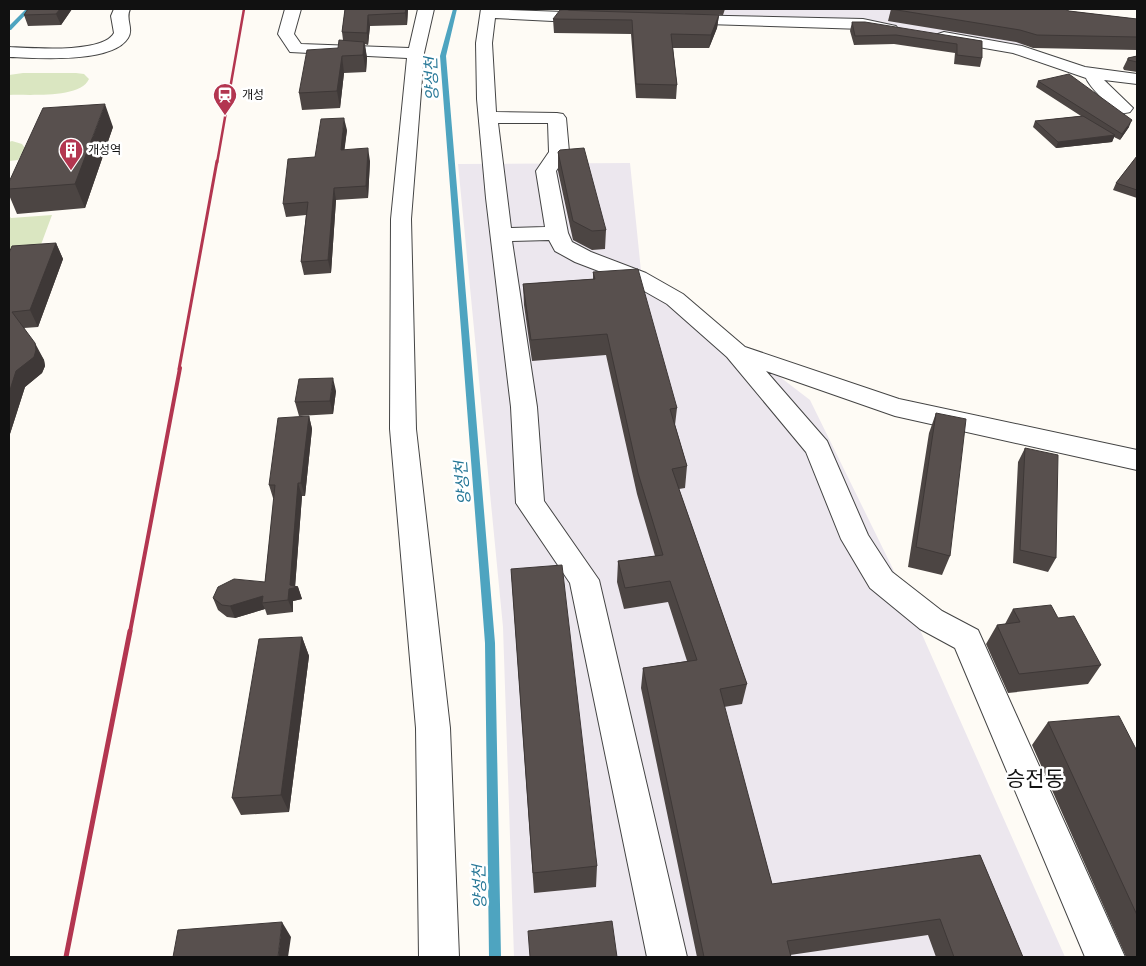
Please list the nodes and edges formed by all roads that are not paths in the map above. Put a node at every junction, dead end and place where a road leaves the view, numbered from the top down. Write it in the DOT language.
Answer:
graph roads {
  1 [pos="122,9"];
  2 [pos="293,9"];
  3 [pos="426,9"];
  4 [pos="489,11"];
  5 [pos="606,18"];
  6 [pos="665,20"];
  7 [pos="910,32"];
  8 [pos="928,35"];
  9 [pos="9,52"];
  10 [pos="416,52"];
  11 [pos="1093,74"];
  12 [pos="1137,80"];
  13 [pos="1124,108"];
  14 [pos="488,117"];
  15 [pos="557,233"];
  16 [pos="501,235"];
  17 [pos="736,352"];
  18 [pos="1137,460"];
  19 [pos="439,957"];
  20 [pos="667,957"];
  21 [pos="1105,957"];
  1 -- 9 [label="street"];
  2 -- 10 [label="street"];
  3 -- 10 [label="street"];
  4 -- 5 [label="street"];
  4 -- 14 [label="street"];
  6 -- 7 [label="street"];
  8 -- 11 [label="street"];
  10 -- 19 [label="street"];
  11 -- 12 [label="street"];
  11 -- 13 [label="street"];
  14 -- 15 [label="street"];
  14 -- 16 [label="street"];
  15 -- 16 [label="street"];
  15 -- 17 [label="street"];
  16 -- 20 [label="street"];
  17 -- 18 [label="street"];
  17 -- 21 [label="street"];
}
